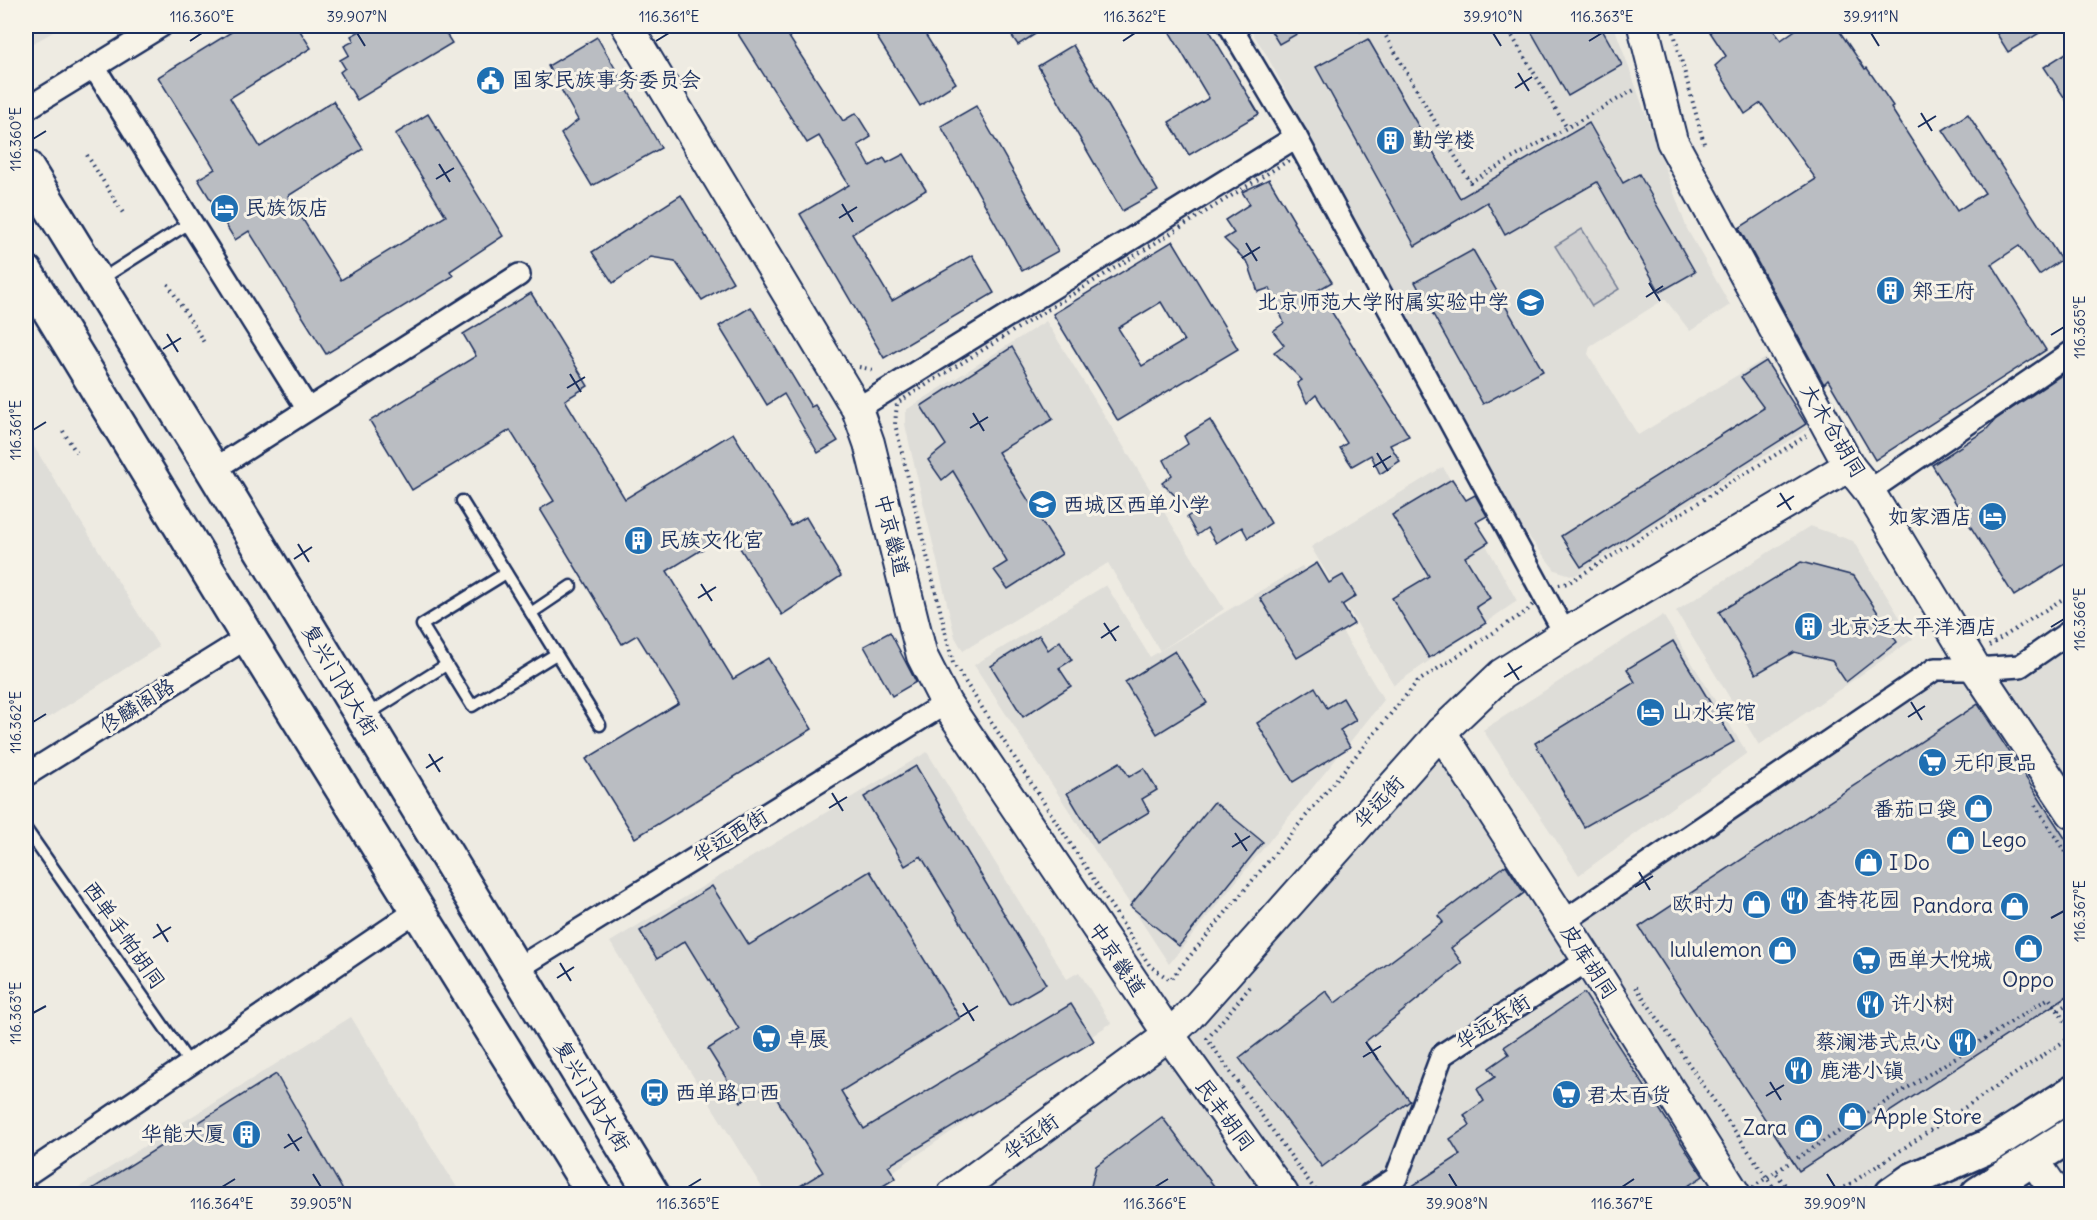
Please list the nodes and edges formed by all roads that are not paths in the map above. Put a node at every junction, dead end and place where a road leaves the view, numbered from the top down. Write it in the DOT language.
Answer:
graph roads {
  1 [pos="161,26"];
  2 [pos="627,26"];
  3 [pos="1230,26"];
  4 [pos="1643,26"];
  5 [pos="94,67"];
  6 [pos="26,109"];
  7 [pos="1296,137"];
  8 [pos="26,167"];
  9 [pos="191,222"];
  10 [pos="26,272"];
  11 [pos="519,275"];
  12 [pos="97,282"];
  13 [pos="2072,352"];
  14 [pos="307,408"];
  15 [pos="857,409"];
  16 [pos="1849,466"];
  17 [pos="213,470"];
  18 [pos="1869,491"];
  19 [pos="462,501"];
  20 [pos="506,573"];
  21 [pos="572,586"];
  22 [pos="531,613"];
  23 [pos="2072,630"];
  24 [pos="1564,634"];
  25 [pos="248,637"];
  26 [pos="556,654"];
  27 [pos="1983,658"];
  28 [pos="446,665"];
  29 [pos="946,703"];
  30 [pos="363,718"];
  31 [pos="600,725"];
  32 [pos="1441,732"];
  33 [pos="26,775"];
  34 [pos="2072,813"];
  35 [pos="26,829"];
  36 [pos="419,909"];
  37 [pos="1563,922"];
  38 [pos="1588,960"];
  39 [pos="515,970"];
  40 [pos="1168,1035"];
  41 [pos="190,1064"];
  42 [pos="2072,1093"];
  43 [pos="2072,1134"];
  44 [pos="2033,1159"];
  45 [pos="26,1175"];
  46 [pos="26,1182"];
  47 [pos="33,1194"];
  48 [pos="594,1194"];
  49 [pos="652,1194"];
  50 [pos="953,1194"];
  51 [pos="1283,1194"];
  52 [pos="1371,1194"];
  53 [pos="1735,1194"];
  54 [pos="1892,1194"];
  55 [pos="1978,1194"];
  56 [pos="2056,1194"];
  1 -- 5 [label="street"];
  2 -- 15 [label="street, 中京畿道"];
  3 -- 7 [label="street"];
  4 -- 16 [label="street, 大木仓胡同"];
  5 -- 6 [label="street"];
  5 -- 9 [label="street"];
  7 -- 15 [label="street"];
  7 -- 24 [label="street"];
  8 -- 12 [label="main road, 复兴门内大街"];
  9 -- 12 [label="lane"];
  9 -- 14 [label="street"];
  10 -- 25 [label="main road"];
  11 -- 14 [label="street"];
  12 -- 17 [label="main road, 复兴门内大街"];
  13 -- 18 [label="street"];
  14 -- 17 [label="street"];
  15 -- 29 [label="street, 中京畿道"];
  16 -- 18 [label="street, 大木仓胡同"];
  16 -- 24 [label="street, 华远街"];
  17 -- 30 [label="main road, 复兴门内大街"];
  18 -- 27 [label="street, 大木仓胡同"];
  19 -- 20 [label="lane"];
  20 -- 22 [label="lane"];
  20 -- 28 [label="lane"];
  21 -- 22 [label="lane"];
  22 -- 26 [label="lane"];
  23 -- 27 [label="street"];
  24 -- 32 [label="street, 华远街"];
  25 -- 33 [label="street, 佟麟阁路"];
  25 -- 36 [label="main road"];
  26 -- 28 [label="lane"];
  26 -- 31 [label="lane"];
  27 -- 34 [label="street, 大木仓胡同"];
  27 -- 37 [label="street"];
  28 -- 30 [label="lane"];
  29 -- 39 [label="street, 华远西街"];
  29 -- 40 [label="street, 中京畿道"];
  30 -- 39 [label="main road, 复兴门内大街"];
  32 -- 37 [label="street, 皮库胡同"];
  32 -- 40 [label="street, 华远街"];
  35 -- 41 [label="lane, 西单手帕胡同"];
  36 -- 41 [label="street"];
  36 -- 48 [label="main road"];
  37 -- 38 [label="street, 皮库胡同"];
  38 -- 52 [label="street, 华远东街"];
  38 -- 53 [label="street, 皮库胡同"];
  39 -- 49 [label="main road, 复兴门内大街"];
  40 -- 50 [label="street, 华远街"];
  40 -- 51 [label="street, 民丰胡同"];
  41 -- 45 [label="street"];
  42 -- 54 [label="main road"];
  43 -- 44 [label="main road"];
  44 -- 55 [label="main road"];
  44 -- 56 [label="street"];
  46 -- 47 [label="lane"];
}
